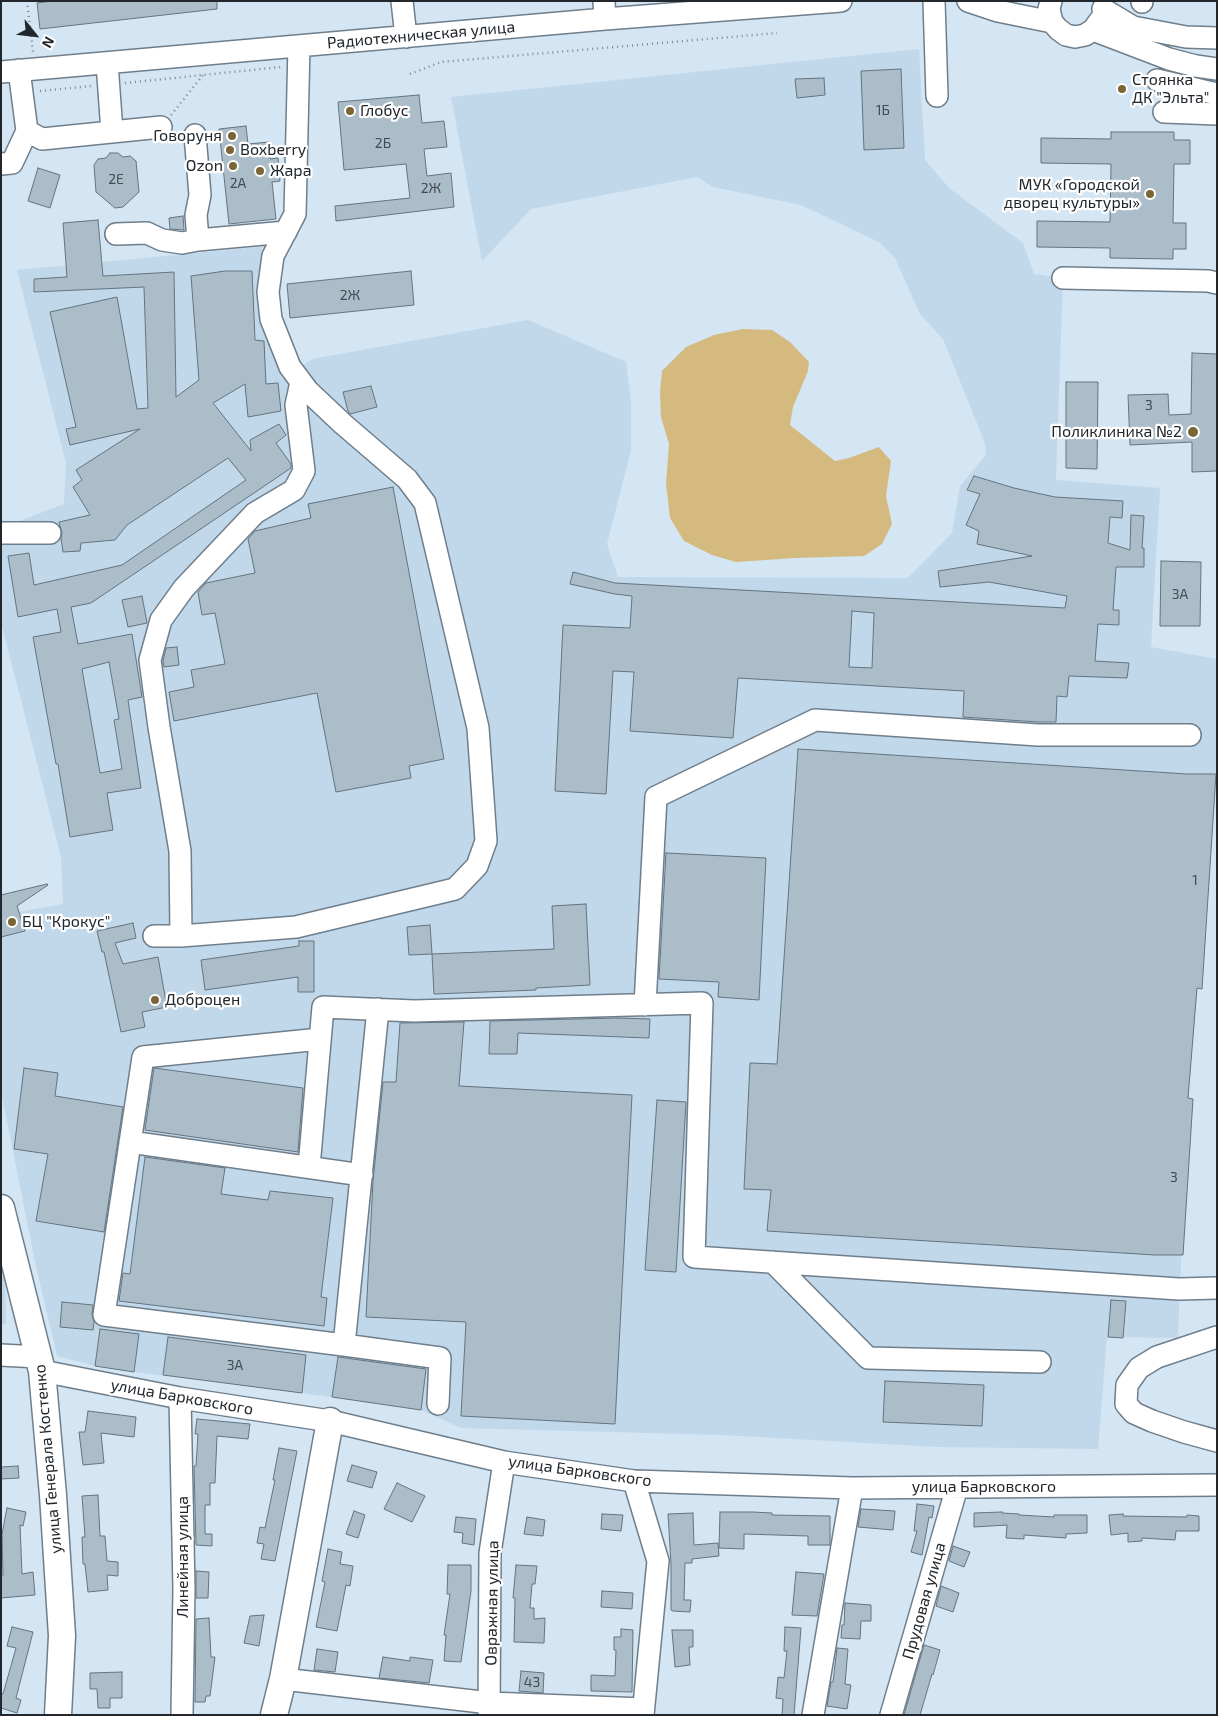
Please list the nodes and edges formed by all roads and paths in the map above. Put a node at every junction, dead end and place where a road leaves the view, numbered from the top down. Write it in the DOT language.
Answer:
graph roads {
  1 [pos="27,1"];
  2 [pos="402,1"];
  3 [pos="841,1"];
  4 [pos="934,1"];
  5 [pos="968,1"];
  6 [pos="1102,5"];
  7 [pos="604,10"];
  8 [pos="1052,12"];
  9 [pos="1093,30"];
  10 [pos="777,34"];
  11 [pos="406,37"];
  12 [pos="1213,38"];
  13 [pos="299,55"];
  14 [pos="107,63"];
  15 [pos="1217,65"];
  16 [pos="18,66"];
  17 [pos="1217,69"];
  18 [pos="410,74"];
  19 [pos="203,75"];
  20 [pos="1158,80"];
  21 [pos="108,85"];
  22 [pos="22,93"];
  23 [pos="1217,94"];
  24 [pos="937,96"];
  25 [pos="1164,112"];
  26 [pos="1217,114"];
  27 [pos="161,127"];
  28 [pos="27,130"];
  29 [pos="112,132"];
  30 [pos="195,135"];
  31 [pos="1,164"];
  32 [pos="286,232"];
  33 [pos="116,234"];
  34 [pos="198,240"];
  35 [pos="1063,278"];
  36 [pos="1217,283"];
  37 [pos="301,382"];
  38 [pos="1,533"];
  39 [pos="50,533"];
  40 [pos="1190,735"];
  41 [pos="154,936"];
  42 [pos="181,936"];
  43 [pos="645,1004"];
  44 [pos="378,1009"];
  45 [pos="320,1040"];
  46 [pos="130,1142"];
  47 [pos="309,1166"];
  48 [pos="362,1175"];
  49 [pos="1,1208"];
  50 [pos="773,1262"];
  51 [pos="1217,1288"];
  52 [pos="1217,1337"];
  53 [pos="344,1345"];
  54 [pos="1,1355"];
  55 [pos="1040,1362"];
  56 [pos="40,1364"];
  57 [pos="180,1398"];
  58 [pos="438,1404"];
  59 [pos="330,1421"];
  60 [pos="1217,1441"];
  61 [pos="504,1462"];
  62 [pos="634,1481"];
  63 [pos="1217,1485"];
  64 [pos="956,1487"];
  65 [pos="852,1488"];
  66 [pos="283,1679"];
  67 [pos="490,1709"];
  68 [pos="643,1712"];
  69 [pos="58,1715"];
  70 [pos="182,1715"];
  71 [pos="274,1715"];
  72 [pos="813,1715"];
  73 [pos="891,1715"];
  1 -- 16 [label="path"];
  2 -- 11 [label="street"];
  3 -- 7 [label="street, Радиотехническая улица"];
  4 -- 24 [label="street"];
  5 -- 8 [label="street"];
  6 -- 9 [label="street"];
  6 -- 12 [label="street"];
  7 -- 11 [label="street, Радиотехническая улица"];
  8 -- 9 [label="street"];
  9 -- 17 [label="street"];
  10 -- 18 [label="path"];
  11 -- 13 [label="street, Радиотехническая улица"];
  12 -- 15 [label="street"];
  13 -- 14 [label="street, Радиотехническая улица"];
  13 -- 19 [label="path"];
  13 -- 32 [label="street"];
  14 -- 16 [label="street, Радиотехническая улица"];
  14 -- 21 [label="street"];
  16 -- 22 [label="street"];
  19 -- 21 [label="path"];
  19 -- 27 [label="path"];
  20 -- 23 [label="street"];
  21 -- 22 [label="path"];
  21 -- 29 [label="street"];
  22 -- 28 [label="street"];
  25 -- 26 [label="street"];
  27 -- 29 [label="street"];
  28 -- 29 [label="street"];
  28 -- 31 [label="street"];
  30 -- 34 [label="street"];
  32 -- 34 [label="street"];
  32 -- 37 [label="street"];
  33 -- 34 [label="street"];
  35 -- 36 [label="street"];
  37 -- 42 [label="street"];
  37 -- 42 [label="street"];
  38 -- 39 [label="street"];
  40 -- 43 [label="street"];
  41 -- 42 [label="street"];
  43 -- 44 [label="street"];
  43 -- 50 [label="street"];
  44 -- 45 [label="street"];
  44 -- 48 [label="street"];
  45 -- 46 [label="street"];
  45 -- 47 [label="street"];
  46 -- 47 [label="street"];
  46 -- 53 [label="street"];
  47 -- 48 [label="street"];
  48 -- 53 [label="street"];
  49 -- 56 [label="main road, улица Генерала Костенко"];
  50 -- 51 [label="street"];
  50 -- 55 [label="street"];
  52 -- 60 [label="street"];
  53 -- 58 [label="street"];
  54 -- 56 [label="street, улица Барковского"];
  56 -- 57 [label="street, улица Барковского"];
  56 -- 69 [label="main road, улица Генерала Костенко"];
  57 -- 59 [label="street, улица Барковского"];
  57 -- 70 [label="street, Линейная улица"];
  59 -- 61 [label="street, улица Барковского"];
  59 -- 66 [label="main road"];
  61 -- 62 [label="street, улица Барковского"];
  61 -- 67 [label="street, Овражная улица"];
  62 -- 65 [label="street, улица Барковского"];
  62 -- 68 [label="street"];
  63 -- 64 [label="street, улица Барковского"];
  64 -- 65 [label="street, улица Барковского"];
  64 -- 73 [label="street, Прудовая улица"];
  65 -- 72 [label="street"];
  66 -- 67 [label="street"];
  66 -- 71 [label="main road"];
  67 -- 68 [label="street"];
}
